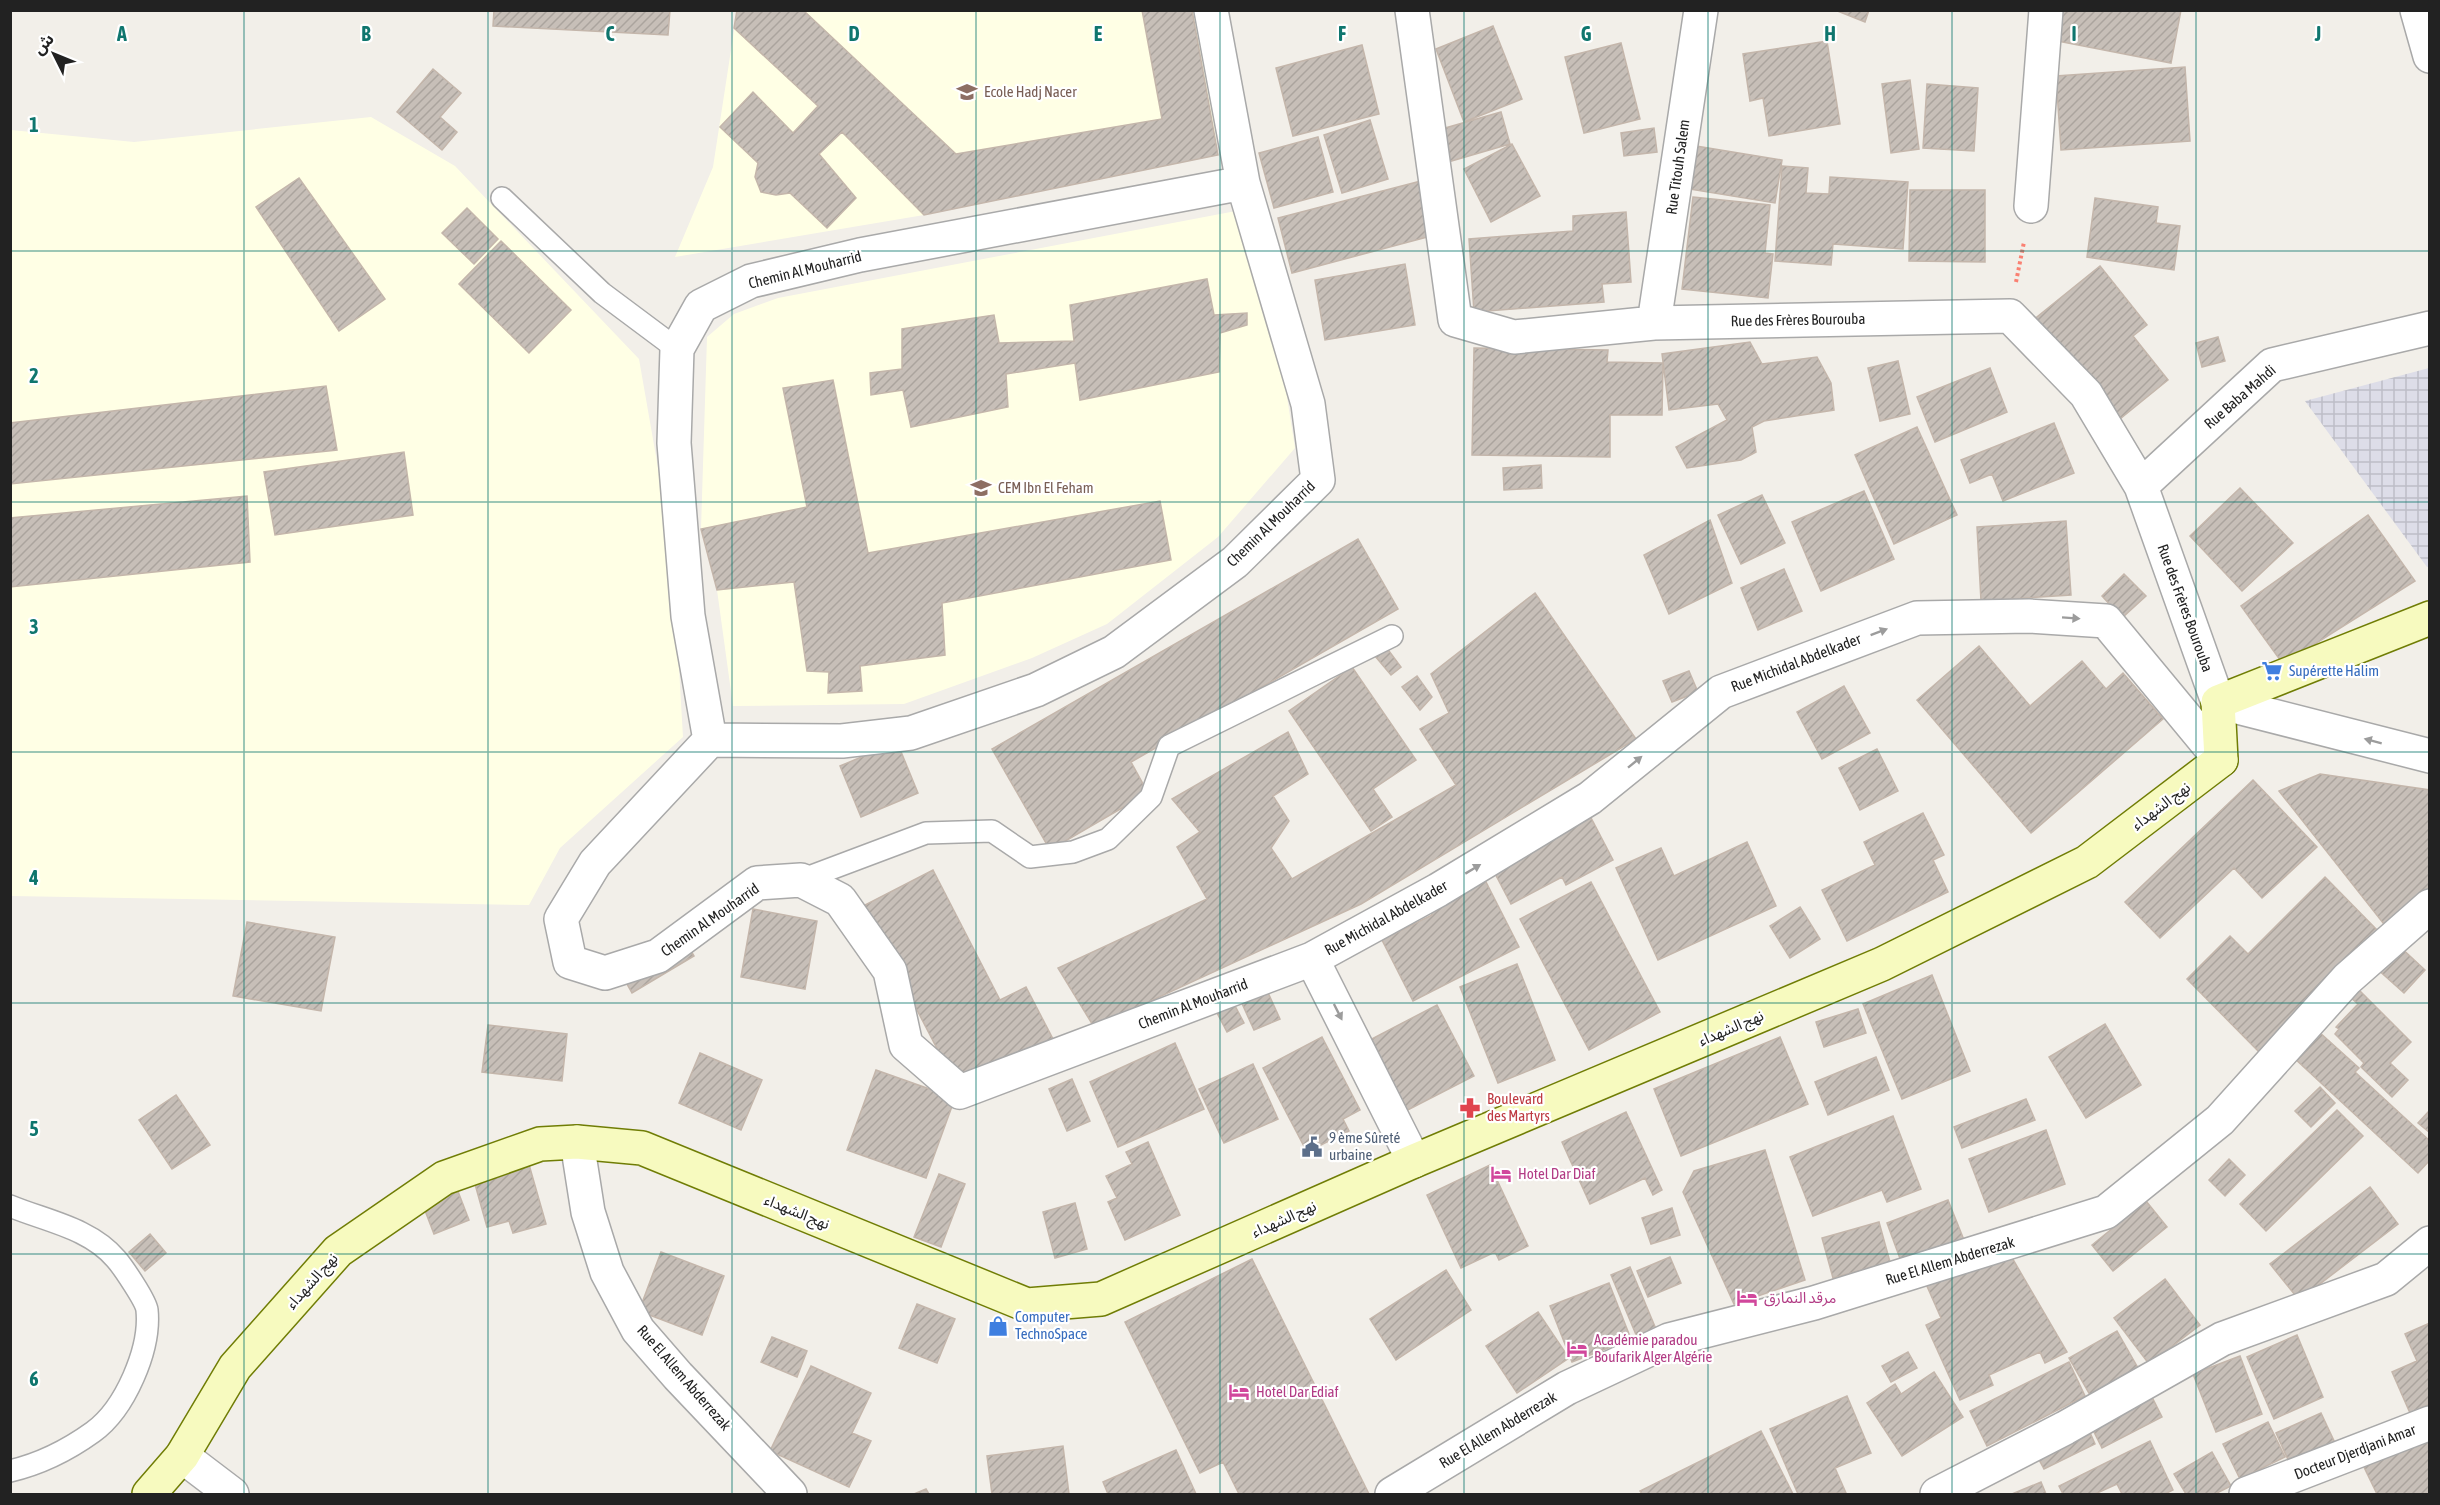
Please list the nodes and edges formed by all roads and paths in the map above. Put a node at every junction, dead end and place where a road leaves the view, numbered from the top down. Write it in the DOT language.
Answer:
graph roads {
  1 [pos="1211,10"];
  2 [pos="1701,10"];
  3 [pos="2046,10"];
  4 [pos="2416,10"];
  5 [pos="1417,13"];
  6 [pos="2430,56"];
  7 [pos="1243,183"];
  8 [pos="502,198"];
  9 [pos="2031,206"];
  10 [pos="2010,316"];
  11 [pos="1654,323"];
  12 [pos="2430,328"];
  13 [pos="677,349"];
  14 [pos="2141,486"];
  15 [pos="2430,618"];
  16 [pos="1392,636"];
  17 [pos="2218,702"];
  18 [pos="710,740"];
  19 [pos="2430,756"];
  20 [pos="2221,760"];
  21 [pos="801,880"];
  22 [pos="2430,906"];
  23 [pos="1312,959"];
  24 [pos="577,1142"];
  25 [pos="1414,1161"];
  26 [pos="10,1206"];
  27 [pos="2427,1249"];
  28 [pos="2430,1423"];
  29 [pos="182,1456"];
  30 [pos="10,1471"];
  31 [pos="149,1494"];
  32 [pos="232,1494"];
  33 [pos="790,1494"];
  34 [pos="1392,1494"];
  35 [pos="1937,1494"];
  36 [pos="2246,1494"];
  1 -- 7 [label="street, Chemin Al Mouharrid"];
  2 -- 11 [label="street, Rue Titouh Salem"];
  3 -- 9 [label="street"];
  4 -- 6 [label="street"];
  5 -- 11 [label="street, Rue des Frères Bourouba"];
  7 -- 13 [label="street, Chemin Al Mouharrid"];
  7 -- 18 [label="street, Chemin Al Mouharrid"];
  8 -- 13 [label="lane"];
  9 -- 10 [label="path"];
  10 -- 11 [label="street, Rue des Frères Bourouba"];
  10 -- 14 [label="street, Rue des Frères Bourouba"];
  12 -- 14 [label="street, Rue Baba Mahdi"];
  13 -- 18 [label="street, Chemin Al Mouharrid"];
  14 -- 17 [label="street, Rue des Frères Bourouba"];
  15 -- 17 [label="main road"];
  16 -- 21 [label="lane"];
  19 -- 17 [label="street, one-way"];
  17 -- 20 [label="main road"];
  18 -- 21 [label="street, Chemin Al Mouharrid"];
  23 -- 20 [label="street, Rue Michidal Abdelkader, one-way"];
  20 -- 25 [label="main road, نهج الشهداء"];
  21 -- 23 [label="street, Chemin Al Mouharrid"];
  22 -- 34 [label="street, Rue El Allem Abderrezak"];
  23 -- 25 [label="street, one-way"];
  24 -- 25 [label="main road, نهج الشهداء"];
  24 -- 29 [label="main road, نهج الشهداء"];
  24 -- 33 [label="street, Rue El Allem Abderrezak"];
  26 -- 30 [label="lane"];
  27 -- 35 [label="street"];
  28 -- 36 [label="street, Docteur Djerdjani Amar"];
  29 -- 31 [label="main road, نهج الشهداء"];
  29 -- 32 [label="street"];
}
